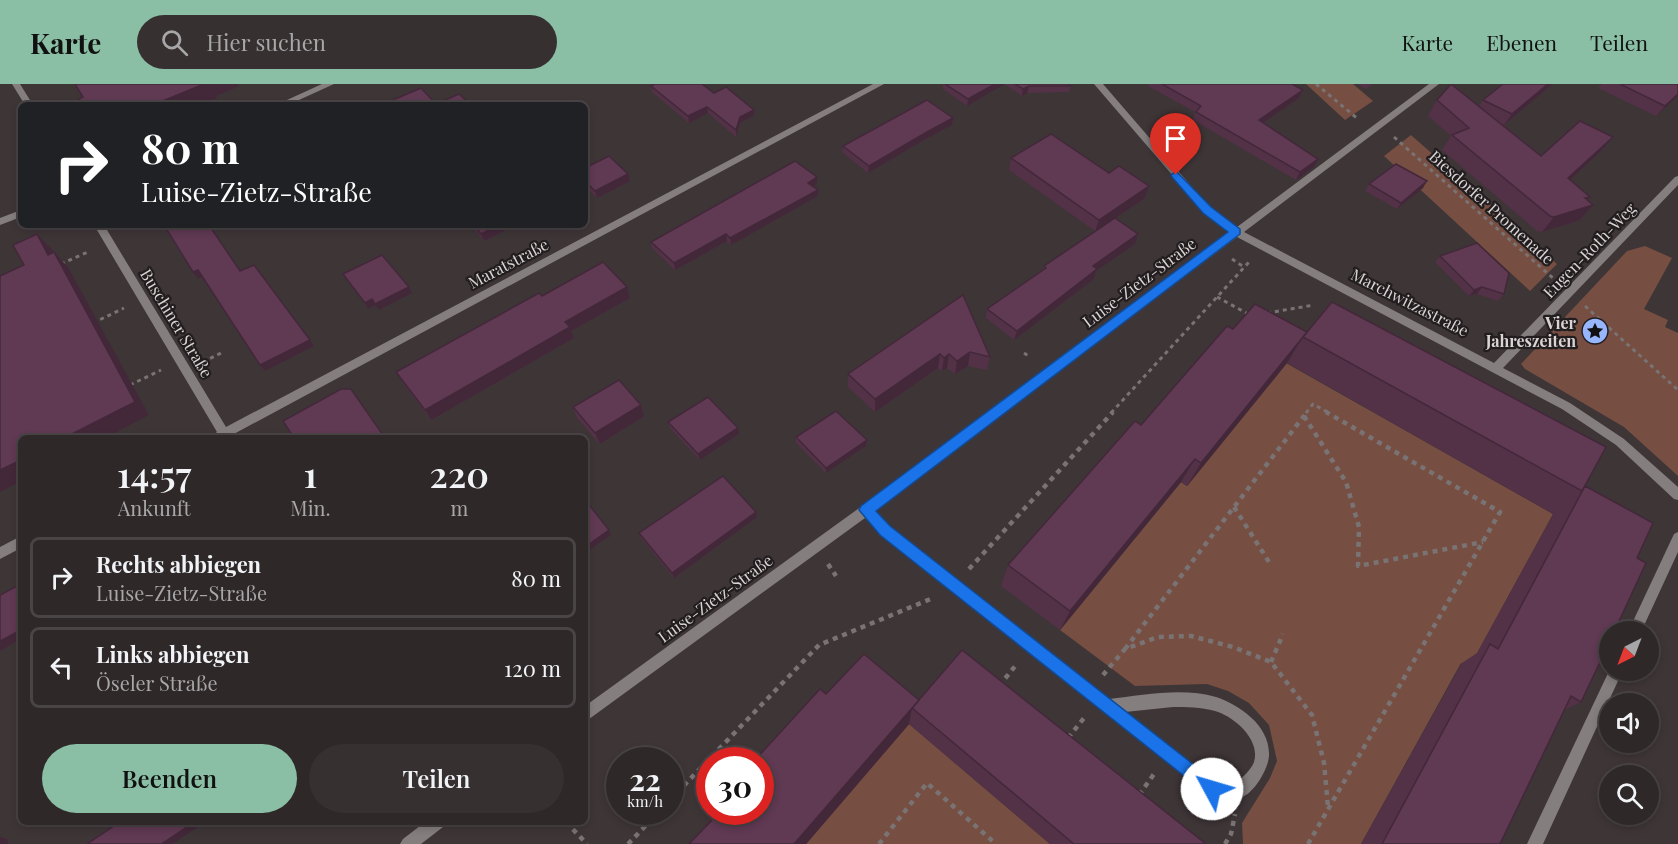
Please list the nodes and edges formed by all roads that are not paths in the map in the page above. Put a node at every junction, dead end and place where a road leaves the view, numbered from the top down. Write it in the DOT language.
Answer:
graph roads {
  1 [pos="16,84"];
  2 [pos="330,84"];
  3 [pos="880,84"];
  4 [pos="1098,84"];
  5 [pos="1436,84"];
  6 [pos="27,102"];
  7 [pos="287,102"];
  8 [pos="1678,179"];
  9 [pos="18,214"];
  10 [pos="0,222"];
  11 [pos="101,228"];
  12 [pos="1236,232"];
  13 [pos="1497,367"];
  14 [pos="221,435"];
  15 [pos="224,435"];
  16 [pos="1678,495"];
  17 [pos="866,510"];
  18 [pos="1678,538"];
  19 [pos="18,544"];
  20 [pos="0,553"];
  21 [pos="1639,621"];
  22 [pos="1611,681"];
  23 [pos="1110,706"];
  24 [pos="588,713"];
  25 [pos="434,825"];
  26 [pos="408,844"];
  27 [pos="1535,844"];
  1 -- 6 [label="street"];
  2 -- 7 [label="street"];
  3 -- 15 [label="street, Maratstraße"];
  4 -- 12 [label="street, Marchwitzastraße"];
  5 -- 12 [label="street, Luise-Zietz-Straße"];
  8 -- 13 [label="street, Eugen-Roth-Weg"];
  9 -- 10 [label="street"];
  11 -- 14 [label="street, Buschiner Straße"];
  12 -- 13 [label="street, Marchwitzastraße"];
  12 -- 17 [label="street, Luise-Zietz-Straße"];
  13 -- 16 [label="street, Marchwitzastraße"];
  17 -- 23 [label="street"];
  17 -- 24 [label="street, Luise-Zietz-Straße"];
  18 -- 21 [label="street"];
  19 -- 20 [label="street"];
  22 -- 27 [label="street"];
  23 -- 23 [label="street"];
  25 -- 26 [label="street"];
}
